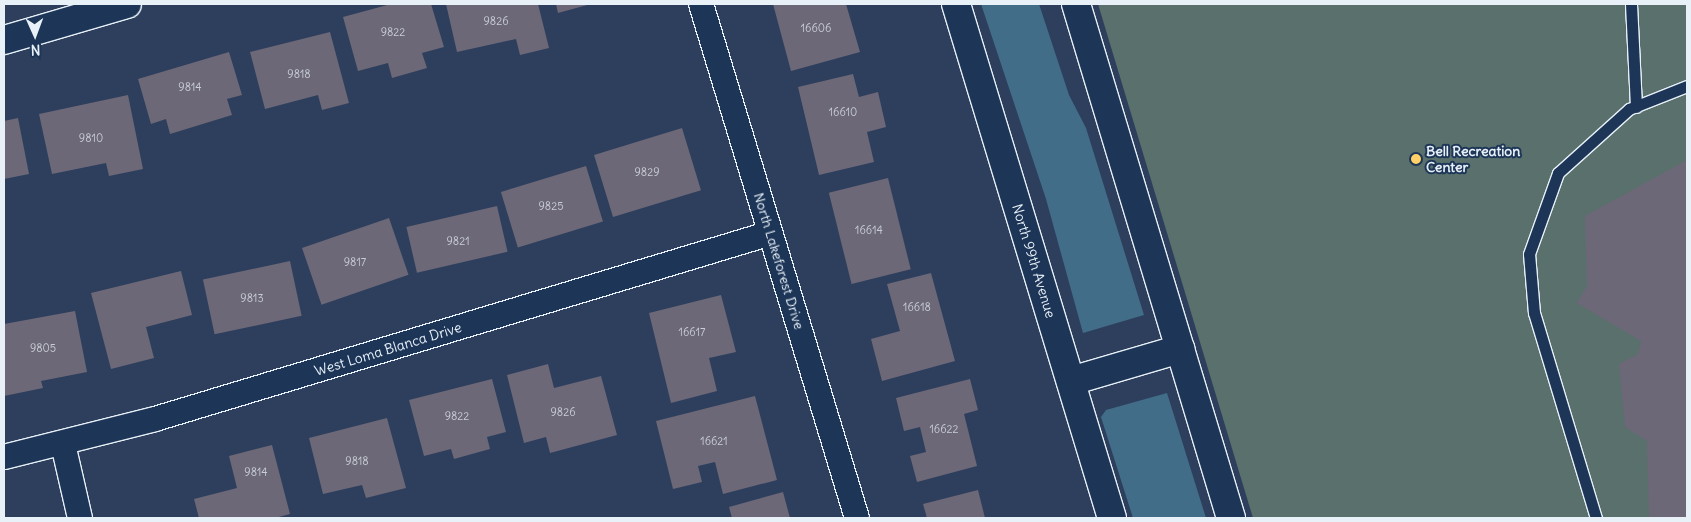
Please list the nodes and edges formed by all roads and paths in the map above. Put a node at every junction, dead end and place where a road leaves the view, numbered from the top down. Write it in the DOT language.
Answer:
graph roads {
  1 [pos="127,4"];
  2 [pos="701,4"];
  3 [pos="956,4"];
  4 [pos="1076,4"];
  5 [pos="1631,4"];
  6 [pos="4,40"];
  7 [pos="1687,86"];
  8 [pos="1636,107"];
  9 [pos="771,233"];
  10 [pos="1180,349"];
  11 [pos="1071,381"];
  12 [pos="63,444"];
  13 [pos="4,457"];
  14 [pos="80,518"];
  15 [pos="857,518"];
  16 [pos="1112,518"];
  17 [pos="1230,518"];
  18 [pos="1596,518"];
  1 -- 6 [label="main road"];
  2 -- 9 [label="street, North Lakeforest Drive"];
  3 -- 11 [label="main road, North 99th Avenue"];
  4 -- 10 [label="main road"];
  5 -- 8 [label="lane"];
  7 -- 8 [label="lane"];
  8 -- 18 [label="lane"];
  9 -- 12 [label="street, West Loma Blanca Drive"];
  9 -- 15 [label="street, North Lakeforest Drive"];
  10 -- 11 [label="main road"];
  10 -- 17 [label="main road"];
  11 -- 16 [label="main road, North 99th Avenue"];
  12 -- 13 [label="street, West Loma Blanca Drive"];
  12 -- 14 [label="street"];
}
